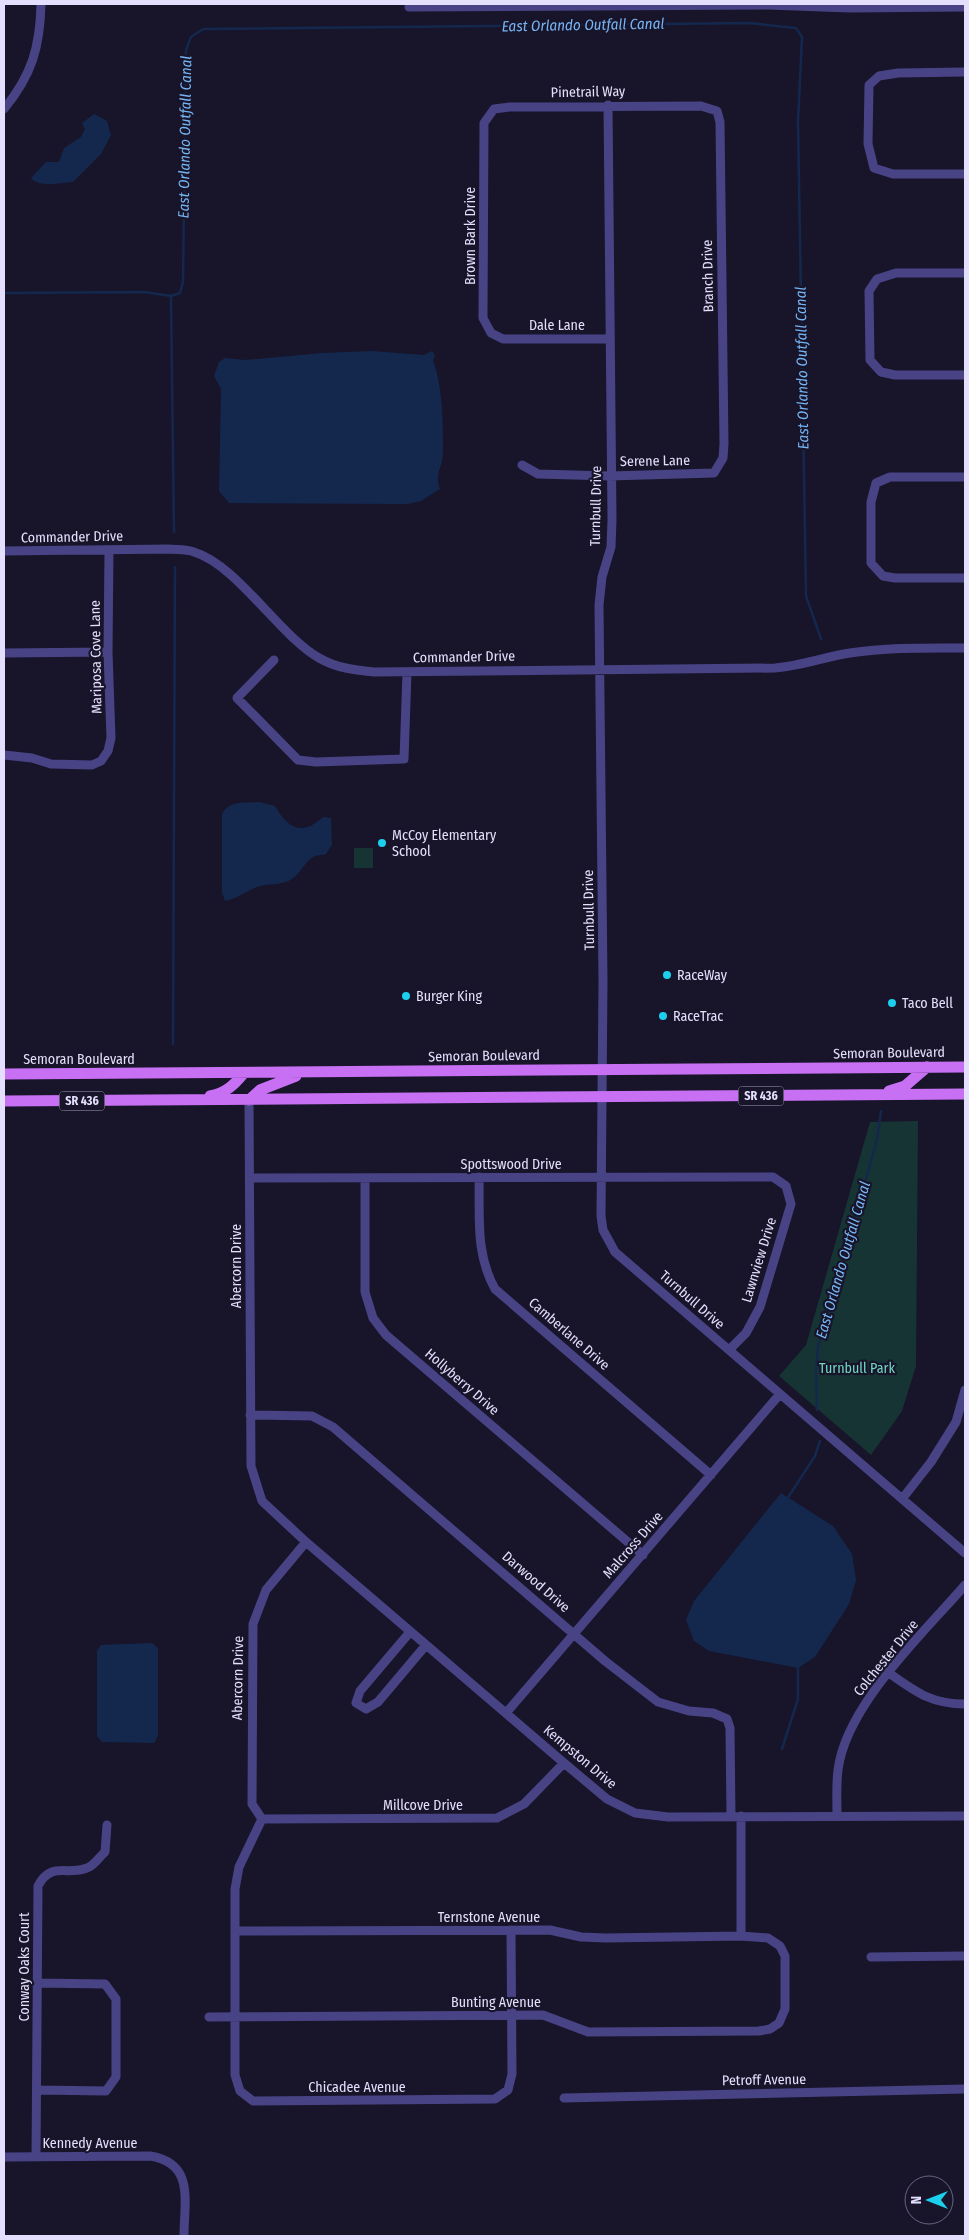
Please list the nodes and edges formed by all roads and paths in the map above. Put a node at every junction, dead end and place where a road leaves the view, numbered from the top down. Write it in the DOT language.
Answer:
graph roads {
  1 [pos="41,4"];
  2 [pos="701,5"];
  3 [pos="409,7"];
  4 [pos="965,8"];
  5 [pos="965,72"];
  6 [pos="608,105"];
  7 [pos="701,106"];
  8 [pos="4,109"];
  9 [pos="484,123"];
  10 [pos="965,174"];
  11 [pos="965,273"];
  12 [pos="504,339"];
  13 [pos="610,339"];
  14 [pos="965,375"];
  15 [pos="722,458"];
  16 [pos="522,465"];
  17 [pos="610,476"];
  18 [pos="965,477"];
  19 [pos="109,550"];
  20 [pos="4,551"];
  21 [pos="965,578"];
  22 [pos="965,648"];
  23 [pos="108,652"];
  24 [pos="4,653"];
  25 [pos="274,660"];
  26 [pos="600,670"];
  27 [pos="407,672"];
  28 [pos="4,755"];
  29 [pos="965,1067"];
  30 [pos="927,1068"];
  31 [pos="602,1070"];
  32 [pos="244,1073"];
  33 [pos="305,1073"];
  34 [pos="4,1074"];
  35 [pos="965,1094"];
  36 [pos="878,1095"];
  37 [pos="602,1097"];
  38 [pos="191,1100"];
  39 [pos="249,1100"];
  40 [pos="4,1101"];
  41 [pos="479,1177"];
  42 [pos="773,1177"];
  43 [pos="250,1178"];
  44 [pos="600,1178"];
  45 [pos="365,1179"];
  46 [pos="729,1350"];
  47 [pos="965,1390"];
  48 [pos="780,1394"];
  49 [pos="250,1415"];
  50 [pos="711,1476"];
  51 [pos="902,1499"];
  52 [pos="306,1542"];
  53 [pos="965,1553"];
  54 [pos="643,1555"];
  55 [pos="965,1585"];
  56 [pos="410,1632"];
  57 [pos="575,1634"];
  58 [pos="426,1645"];
  59 [pos="889,1673"];
  60 [pos="965,1704"];
  61 [pos="506,1713"];
  62 [pos="564,1763"];
  63 [pos="736,1816"];
  64 [pos="837,1816"];
  65 [pos="965,1816"];
  66 [pos="262,1819"];
  67 [pos="107,1825"];
  68 [pos="510,1930"];
  69 [pos="236,1931"];
  70 [pos="741,1936"];
  71 [pos="965,1956"];
  72 [pos="871,1957"];
  73 [pos="38,1983"];
  74 [pos="510,2015"];
  75 [pos="209,2017"];
  76 [pos="234,2017"];
  77 [pos="779,2023"];
  78 [pos="965,2089"];
  79 [pos="37,2090"];
  80 [pos="564,2098"];
  81 [pos="4,2157"];
  82 [pos="36,2157"];
  83 [pos="184,2236"];
  1 -- 8 [label="street"];
  2 -- 3 [label="street"];
  2 -- 4 [label="street"];
  5 -- 10 [label="street"];
  6 -- 7 [label="street, Pinetrail Way"];
  6 -- 9 [label="street, Pinetrail Way"];
  6 -- 13 [label="street, Turnbull Drive"];
  7 -- 15 [label="street, Branch Drive"];
  9 -- 12 [label="street, Brown Bark Drive"];
  11 -- 14 [label="street"];
  12 -- 13 [label="street, Dale Lane"];
  13 -- 17 [label="street, Turnbull Drive"];
  15 -- 17 [label="street, Serene Lane"];
  16 -- 17 [label="street, Serene Lane"];
  17 -- 26 [label="street, Turnbull Drive"];
  18 -- 21 [label="street"];
  19 -- 20 [label="street, Commander Drive"];
  19 -- 23 [label="street, Mariposa Cove Lane"];
  19 -- 27 [label="street, Commander Drive"];
  22 -- 26 [label="street, Commander Drive"];
  23 -- 24 [label="street"];
  23 -- 28 [label="street, Mariposa Cove Lane"];
  25 -- 27 [label="street"];
  26 -- 27 [label="street, Commander Drive"];
  26 -- 31 [label="street, Turnbull Drive"];
  29 -- 30 [label="main road, Semoran Boulevard / SR 436"];
  30 -- 31 [label="main road, Semoran Boulevard / SR 436"];
  30 -- 36 [label="main road"];
  31 -- 33 [label="main road, Semoran Boulevard / SR 436"];
  31 -- 37 [label="street, Turnbull Drive"];
  32 -- 33 [label="main road, Semoran Boulevard / SR 436"];
  32 -- 34 [label="main road, Semoran Boulevard / SR 436"];
  32 -- 38 [label="main road"];
  33 -- 39 [label="main road"];
  35 -- 36 [label="main road, SR 436"];
  36 -- 37 [label="main road, SR 436"];
  37 -- 39 [label="main road, SR 436"];
  37 -- 44 [label="street, Turnbull Drive"];
  38 -- 39 [label="main road, SR 436"];
  38 -- 40 [label="main road, SR 436"];
  39 -- 43 [label="street, Abercorn Drive"];
  41 -- 44 [label="street, Spottswood Drive"];
  41 -- 45 [label="street, Spottswood Drive"];
  41 -- 50 [label="street, Camberlane Drive"];
  42 -- 44 [label="street, Spottswood Drive"];
  42 -- 46 [label="street, Lawnview Drive"];
  43 -- 45 [label="street, Spottswood Drive"];
  43 -- 49 [label="street, Abercorn Drive"];
  44 -- 46 [label="street, Turnbull Drive"];
  45 -- 54 [label="street, Hollyberry Drive"];
  46 -- 48 [label="street, Turnbull Drive"];
  47 -- 51 [label="street"];
  48 -- 50 [label="street, Malcross Drive"];
  48 -- 51 [label="street, Turnbull Drive"];
  49 -- 52 [label="street, Abercorn Drive"];
  49 -- 57 [label="street, Darwood Drive"];
  50 -- 54 [label="street, Malcross Drive"];
  51 -- 53 [label="street, Turnbull Drive"];
  52 -- 56 [label="street, Kempston Drive"];
  52 -- 66 [label="street, Abercorn Drive"];
  54 -- 57 [label="street, Malcross Drive"];
  55 -- 59 [label="street, Colchester Drive"];
  56 -- 58 [label="street, Kempston Drive"];
  56 -- 58 [label="street"];
  57 -- 61 [label="street, Malcross Drive"];
  57 -- 63 [label="street, Darwood Drive"];
  58 -- 61 [label="street, Kempston Drive"];
  59 -- 60 [label="street"];
  59 -- 64 [label="street, Colchester Drive"];
  61 -- 62 [label="street, Kempston Drive"];
  62 -- 63 [label="street, Kempston Drive"];
  62 -- 66 [label="street, Millcove Drive"];
  63 -- 64 [label="street, Kempston Drive"];
  63 -- 70 [label="street, Darwood Drive"];
  64 -- 65 [label="street, Kempston Drive"];
  66 -- 69 [label="street"];
  67 -- 73 [label="street, Conway Oaks Court"];
  68 -- 69 [label="street, Ternstone Avenue"];
  68 -- 70 [label="street, Ternstone Avenue"];
  68 -- 74 [label="street"];
  69 -- 76 [label="street"];
  70 -- 77 [label="street, Ternstone Avenue"];
  71 -- 72 [label="street"];
  73 -- 79 [label="street, Conway Oaks Court"];
  73 -- 79 [label="street"];
  74 -- 76 [label="street, Bunting Avenue"];
  74 -- 76 [label="street, Chicadee Avenue"];
  74 -- 77 [label="street, Bunting Avenue"];
  75 -- 76 [label="street, Bunting Avenue"];
  78 -- 80 [label="street, Petroff Avenue"];
  79 -- 82 [label="street, Conway Oaks Court"];
  81 -- 82 [label="street, Kennedy Avenue"];
  82 -- 83 [label="street, Kennedy Avenue"];
}
